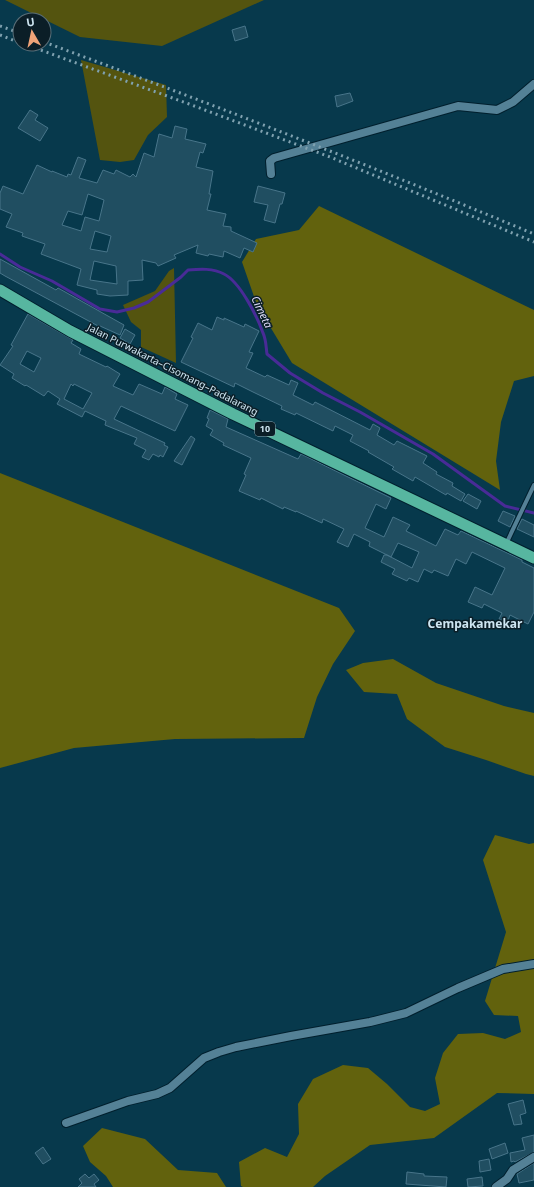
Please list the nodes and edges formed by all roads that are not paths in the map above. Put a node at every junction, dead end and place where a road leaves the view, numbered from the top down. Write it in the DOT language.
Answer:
graph roads {
  1 [pos="534,84"];
  2 [pos="271,174"];
  3 [pos="0,290"];
  4 [pos="534,485"];
  5 [pos="506,544"];
  6 [pos="534,558"];
  7 [pos="534,964"];
  8 [pos="66,1123"];
  9 [pos="534,1157"];
  10 [pos="496,1187"];
  1 -- 2 [label="street"];
  3 -- 5 [label="highway, Jalan Purwakarta–Cisomang–Padalarang / 10"];
  4 -- 5 [label="lane"];
  5 -- 6 [label="highway, Jalan Purwakarta–Cisomang–Padalarang / 10"];
  7 -- 8 [label="street"];
  9 -- 10 [label="street"];
}
